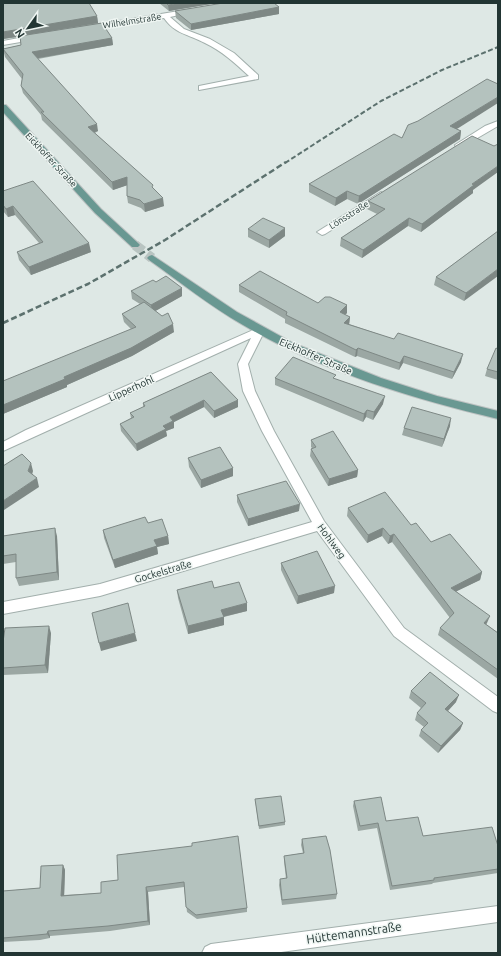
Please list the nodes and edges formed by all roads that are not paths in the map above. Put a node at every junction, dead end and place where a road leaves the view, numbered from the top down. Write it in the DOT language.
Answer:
graph roads {
  1 [pos="202,9"];
  2 [pos="166,16"];
  3 [pos="79,30"];
  4 [pos="40,37"];
  5 [pos="3,42"];
  6 [pos="202,88"];
  7 [pos="3,107"];
  8 [pos="498,123"];
  9 [pos="454,149"];
  10 [pos="388,190"];
  11 [pos="322,232"];
  12 [pos="135,245"];
  13 [pos="152,258"];
  14 [pos="260,330"];
  15 [pos="498,415"];
  16 [pos="3,447"];
  17 [pos="320,525"];
  18 [pos="3,608"];
  19 [pos="498,706"];
  20 [pos="498,914"];
  21 [pos="211,953"];
  1 -- 2 [label="street, Wilhelmstraße"];
  2 -- 3 [label="street, Wilhelmstraße"];
  2 -- 6 [label="street, Wilhelmstraße"];
  4 -- 5 [label="street"];
  7 -- 12 [label="main road, Eickhoffer Straße"];
  8 -- 9 [label="street"];
  10 -- 11 [label="street, Lönsstraße"];
  13 -- 14 [label="main road, Eickhoffer Straße"];
  14 -- 15 [label="main road, Eickhoffer Straße"];
  14 -- 16 [label="street, Lipperhohl"];
  14 -- 17 [label="street, Hohlweg"];
  17 -- 18 [label="street, Gockelstraße"];
  17 -- 19 [label="street, Hohlweg"];
  20 -- 21 [label="street, Hüttemannstraße"];
}
